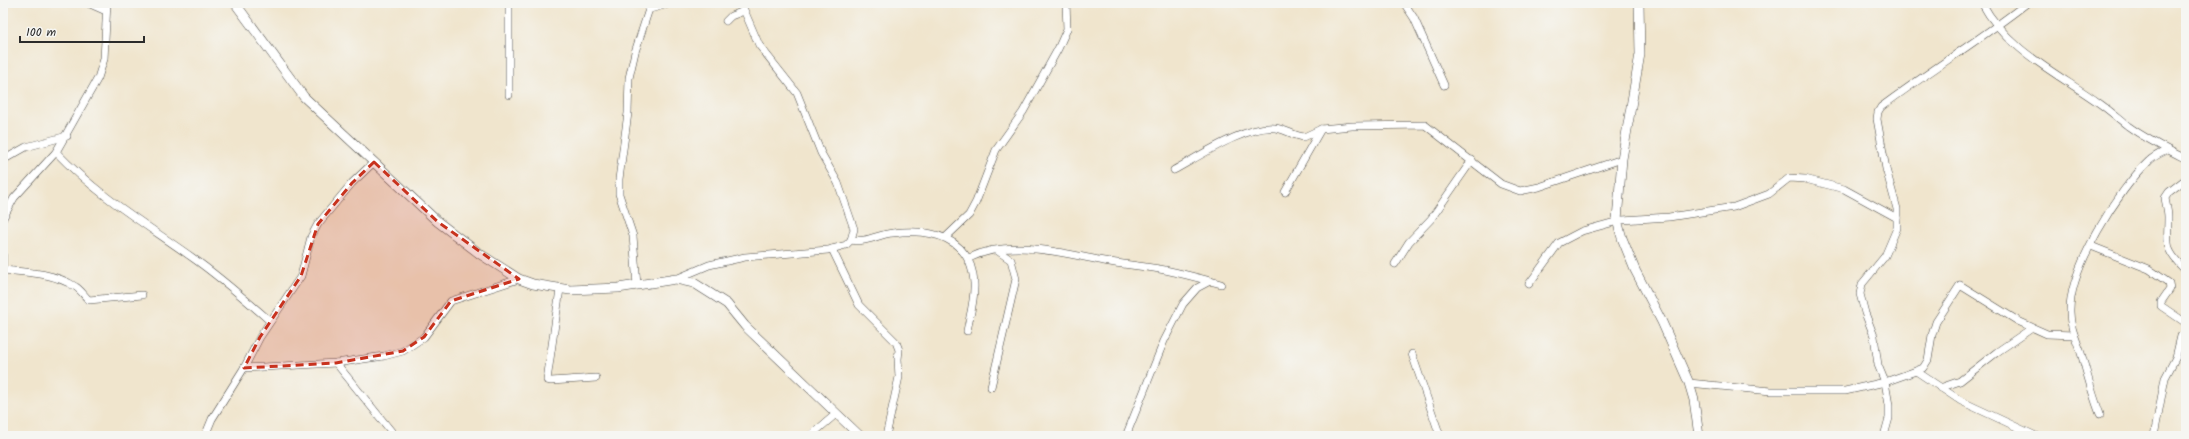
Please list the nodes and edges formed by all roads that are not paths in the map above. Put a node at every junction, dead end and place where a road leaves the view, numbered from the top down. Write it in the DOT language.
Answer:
graph roads {
  1 [pos="88,3"];
  2 [pos="107,3"];
  3 [pos="236,3"];
  4 [pos="509,3"];
  5 [pos="672,3"];
  6 [pos="741,3"];
  7 [pos="1066,3"];
  8 [pos="1404,3"];
  9 [pos="1639,3"];
  10 [pos="1982,3"];
  11 [pos="2027,3"];
  12 [pos="650,6"];
  13 [pos="106,11"];
  14 [pos="744,11"];
  15 [pos="726,21"];
  16 [pos="1997,27"];
  17 [pos="1444,85"];
  18 [pos="509,95"];
  19 [pos="1321,129"];
  20 [pos="67,136"];
  21 [pos="2167,150"];
  22 [pos="56,152"];
  23 [pos="2186,159"];
  24 [pos="3,160"];
  25 [pos="1472,160"];
  26 [pos="1622,160"];
  27 [pos="374,162"];
  28 [pos="1174,170"];
  29 [pos="2186,179"];
  30 [pos="1285,192"];
  31 [pos="3,218"];
  32 [pos="1897,218"];
  33 [pos="1617,220"];
  34 [pos="946,236"];
  35 [pos="851,240"];
  36 [pos="2090,246"];
  37 [pos="3,247"];
  38 [pos="832,249"];
  39 [pos="998,251"];
  40 [pos="968,258"];
  41 [pos="1395,264"];
  42 [pos="3,269"];
  43 [pos="2186,271"];
  44 [pos="519,279"];
  45 [pos="676,279"];
  46 [pos="1210,281"];
  47 [pos="1221,284"];
  48 [pos="1529,284"];
  49 [pos="638,285"];
  50 [pos="560,289"];
  51 [pos="142,295"];
  52 [pos="270,321"];
  53 [pos="2186,323"];
  54 [pos="2032,328"];
  55 [pos="967,331"];
  56 [pos="2074,335"];
  57 [pos="2181,336"];
  58 [pos="1412,354"];
  59 [pos="336,363"];
  60 [pos="244,368"];
  61 [pos="1916,371"];
  62 [pos="596,378"];
  63 [pos="1885,382"];
  64 [pos="1689,384"];
  65 [pos="992,386"];
  66 [pos="1940,388"];
  67 [pos="836,414"];
  68 [pos="2100,414"];
  69 [pos="390,434"];
  70 [pos="205,436"];
  71 [pos="810,436"];
  72 [pos="860,436"];
  73 [pos="886,436"];
  74 [pos="1126,436"];
  75 [pos="1440,436"];
  76 [pos="1699,436"];
  77 [pos="1884,436"];
  78 [pos="2036,436"];
  79 [pos="2154,436"];
  1 -- 13 [label="street"];
  2 -- 13 [label="street"];
  3 -- 27 [label="street"];
  4 -- 18 [label="street"];
  5 -- 12 [label="street"];
  6 -- 14 [label="street"];
  7 -- 34 [label="street"];
  8 -- 17 [label="street"];
  9 -- 26 [label="street"];
  10 -- 16 [label="street"];
  11 -- 16 [label="street"];
  12 -- 49 [label="street"];
  13 -- 20 [label="street"];
  14 -- 15 [label="street"];
  14 -- 35 [label="street"];
  16 -- 21 [label="street"];
  16 -- 32 [label="street"];
  19 -- 25 [label="street"];
  19 -- 28 [label="street"];
  19 -- 30 [label="street"];
  20 -- 22 [label="street"];
  20 -- 24 [label="street"];
  21 -- 23 [label="street"];
  21 -- 36 [label="street"];
  22 -- 31 [label="street"];
  22 -- 52 [label="street"];
  25 -- 26 [label="street"];
  25 -- 41 [label="street"];
  26 -- 33 [label="street"];
  27 -- 44 [label="street"];
  27 -- 52 [label="street"];
  29 -- 43 [label="street"];
  32 -- 33 [label="street"];
  32 -- 63 [label="street"];
  33 -- 48 [label="street"];
  33 -- 64 [label="street"];
  34 -- 35 [label="street"];
  34 -- 40 [label="street"];
  35 -- 38 [label="street"];
  36 -- 53 [label="street"];
  36 -- 56 [label="street"];
  37 -- 42 [label="street"];
  38 -- 45 [label="street"];
  38 -- 73 [label="street"];
  39 -- 40 [label="street"];
  39 -- 46 [label="street"];
  39 -- 65 [label="street"];
  40 -- 55 [label="street"];
  42 -- 51 [label="street"];
  44 -- 50 [label="street"];
  44 -- 59 [label="street"];
  45 -- 49 [label="street"];
  45 -- 67 [label="street"];
  46 -- 47 [label="street"];
  46 -- 74 [label="street"];
  49 -- 50 [label="street"];
  50 -- 62 [label="street"];
  52 -- 60 [label="street"];
  54 -- 56 [label="street"];
  54 -- 61 [label="street"];
  54 -- 66 [label="street"];
  56 -- 68 [label="street"];
  57 -- 79 [label="street"];
  58 -- 75 [label="street"];
  59 -- 60 [label="street"];
  59 -- 69 [label="street"];
  60 -- 70 [label="street"];
  61 -- 63 [label="street"];
  61 -- 66 [label="street"];
  63 -- 64 [label="street"];
  63 -- 77 [label="street"];
  64 -- 76 [label="street"];
  66 -- 78 [label="street"];
  67 -- 71 [label="street"];
  67 -- 72 [label="street"];
}
